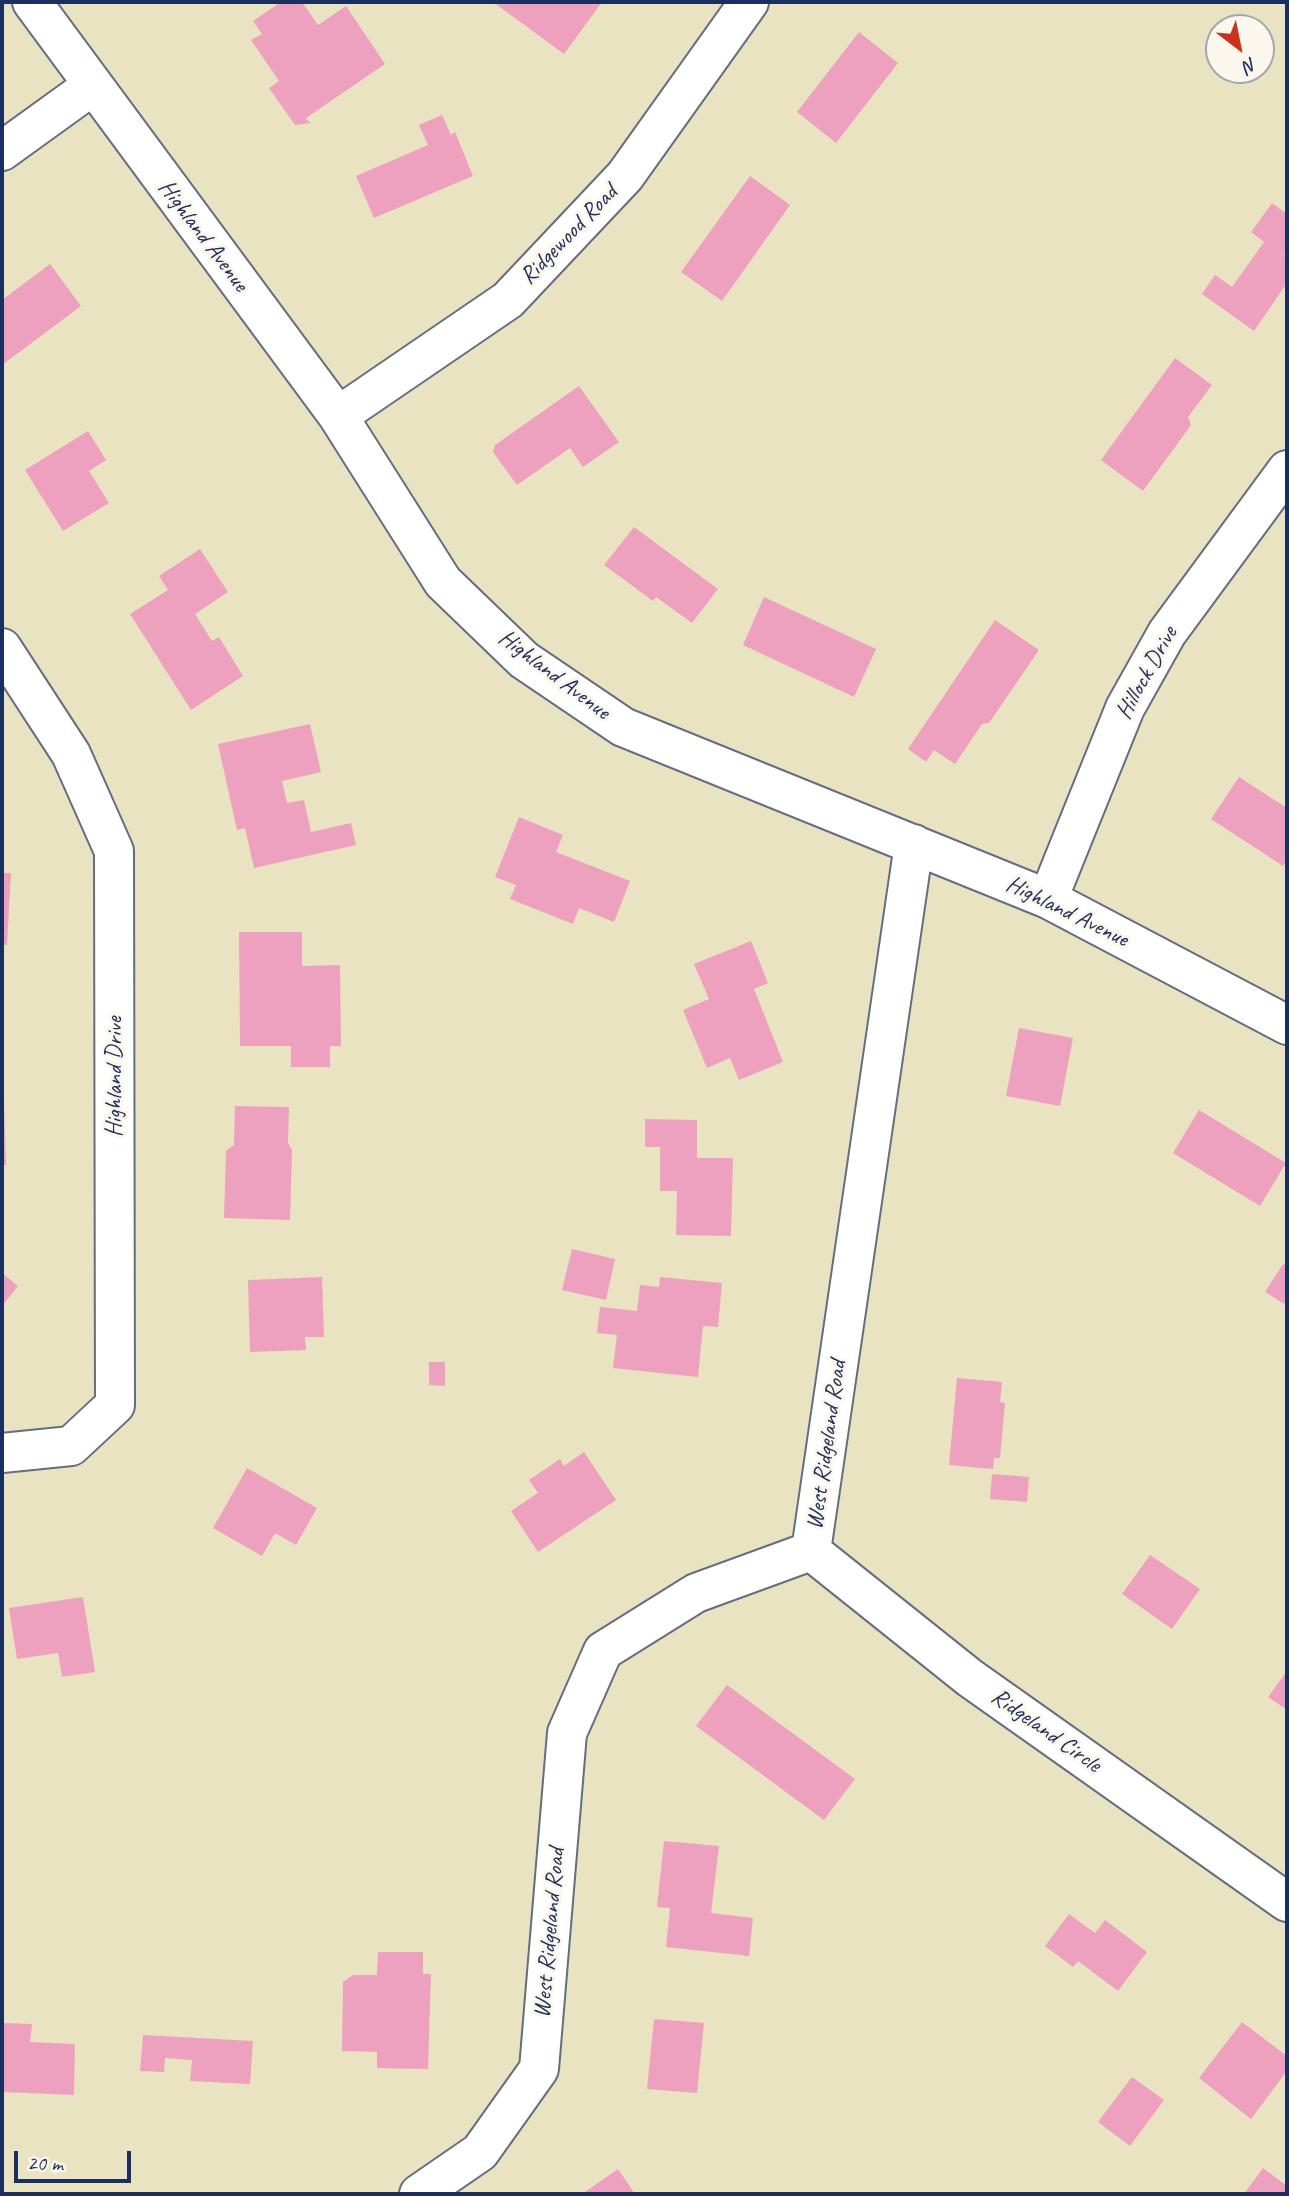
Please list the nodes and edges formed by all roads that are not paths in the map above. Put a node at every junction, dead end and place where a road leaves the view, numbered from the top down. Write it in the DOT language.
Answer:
graph roads {
  1 [pos="32,2"];
  2 [pos="750,2"];
  3 [pos="92,86"];
  4 [pos="2,151"];
  5 [pos="338,416"];
  6 [pos="1287,470"];
  7 [pos="2,648"];
  8 [pos="914,844"];
  9 [pos="1048,899"];
  10 [pos="1287,1025"];
  11 [pos="2,1453"];
  12 [pos="811,1551"];
  13 [pos="1287,1902"];
  14 [pos="419,2194"];
  1 -- 3 [label="street, Highland Avenue"];
  2 -- 5 [label="street, Ridgewood Road"];
  3 -- 4 [label="street"];
  3 -- 5 [label="street, Highland Avenue"];
  5 -- 8 [label="street, Highland Avenue"];
  6 -- 9 [label="street, Hillock Drive"];
  7 -- 11 [label="street, Highland Drive"];
  8 -- 9 [label="street, Highland Avenue"];
  8 -- 12 [label="street, West Ridgeland Road"];
  9 -- 10 [label="street, Highland Avenue"];
  12 -- 13 [label="street, Ridgeland Circle"];
  12 -- 14 [label="street, West Ridgeland Road"];
}
